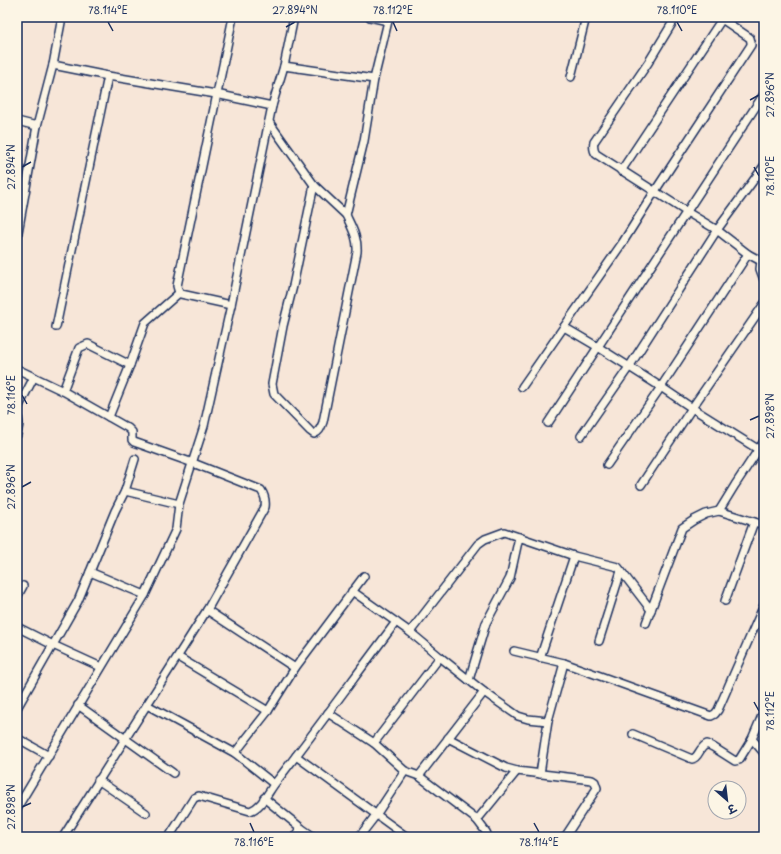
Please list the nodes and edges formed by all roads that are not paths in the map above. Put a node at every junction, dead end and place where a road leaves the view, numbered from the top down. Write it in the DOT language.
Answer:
graph roads {
  1 [pos="62,17"];
  2 [pos="232,17"];
  3 [pos="294,17"];
  4 [pos="370,17"];
  5 [pos="586,17"];
  6 [pos="676,17"];
  7 [pos="720,18"];
  8 [pos="389,19"];
  9 [pos="53,65"];
  10 [pos="284,66"];
  11 [pos="108,76"];
  12 [pos="571,77"];
  13 [pos="374,79"];
  14 [pos="216,94"];
  15 [pos="764,94"];
  16 [pos="272,106"];
  17 [pos="17,121"];
  18 [pos="269,122"];
  19 [pos="37,126"];
  20 [pos="764,166"];
  21 [pos="621,171"];
  22 [pos="314,185"];
  23 [pos="655,191"];
  24 [pos="687,212"];
  25 [pos="346,216"];
  26 [pos="717,230"];
  27 [pos="17,238"];
  28 [pos="748,254"];
  29 [pos="762,260"];
  30 [pos="764,280"];
  31 [pos="179,293"];
  32 [pos="764,304"];
  33 [pos="231,305"];
  34 [pos="56,327"];
  35 [pos="564,327"];
  36 [pos="598,347"];
  37 [pos="130,365"];
  38 [pos="629,367"];
  39 [pos="17,369"];
  40 [pos="34,378"];
  41 [pos="522,387"];
  42 [pos="661,387"];
  43 [pos="62,391"];
  44 [pos="692,408"];
  45 [pos="17,410"];
  46 [pos="109,417"];
  47 [pos="548,423"];
  48 [pos="17,435"];
  49 [pos="581,436"];
  50 [pos="764,441"];
  51 [pos="761,451"];
  52 [pos="135,459"];
  53 [pos="193,463"];
  54 [pos="607,465"];
  55 [pos="641,485"];
  56 [pos="125,491"];
  57 [pos="179,504"];
  58 [pos="719,511"];
  59 [pos="754,522"];
  60 [pos="764,525"];
  61 [pos="519,537"];
  62 [pos="574,556"];
  63 [pos="621,570"];
  64 [pos="90,572"];
  65 [pos="364,576"];
  66 [pos="23,586"];
  67 [pos="352,591"];
  68 [pos="145,595"];
  69 [pos="17,597"];
  70 [pos="725,601"];
  71 [pos="764,604"];
  72 [pos="207,610"];
  73 [pos="651,610"];
  74 [pos="396,622"];
  75 [pos="646,623"];
  76 [pos="17,627"];
  77 [pos="410,632"];
  78 [pos="599,641"];
  79 [pos="53,645"];
  80 [pos="514,651"];
  81 [pos="178,657"];
  82 [pos="440,657"];
  83 [pos="540,658"];
  84 [pos="564,663"];
  85 [pos="101,667"];
  86 [pos="295,668"];
  87 [pos="469,680"];
  88 [pos="484,692"];
  89 [pos="78,705"];
  90 [pos="148,705"];
  91 [pos="17,708"];
  92 [pos="268,711"];
  93 [pos="764,711"];
  94 [pos="328,713"];
  95 [pos="548,721"];
  96 [pos="633,734"];
  97 [pos="17,738"];
  98 [pos="125,738"];
  99 [pos="448,738"];
  100 [pos="752,740"];
  101 [pos="374,743"];
  102 [pos="235,753"];
  103 [pos="764,753"];
  104 [pos="49,756"];
  105 [pos="296,756"];
  106 [pos="405,771"];
  107 [pos="517,771"];
  108 [pos="173,773"];
  109 [pos="540,774"];
  110 [pos="419,776"];
  111 [pos="98,780"];
  112 [pos="274,784"];
  113 [pos="264,798"];
  114 [pos="17,808"];
  115 [pos="146,813"];
  116 [pos="376,815"];
  117 [pos="477,820"];
  118 [pos="301,828"];
  119 [pos="63,837"];
  120 [pos="169,837"];
  121 [pos="294,837"];
  122 [pos="314,837"];
  123 [pos="359,837"];
  124 [pos="407,837"];
  125 [pos="485,837"];
  126 [pos="564,837"];
  1 -- 9 [label="street"];
  2 -- 14 [label="street"];
  3 -- 10 [label="street"];
  4 -- 8 [label="street"];
  5 -- 12 [label="street"];
  6 -- 21 [label="street"];
  7 -- 21 [label="street"];
  7 -- 23 [label="street"];
  8 -- 13 [label="street"];
  9 -- 11 [label="street"];
  9 -- 19 [label="street"];
  10 -- 13 [label="street"];
  10 -- 16 [label="street"];
  11 -- 14 [label="street"];
  11 -- 34 [label="street"];
  13 -- 25 [label="street"];
  14 -- 16 [label="street"];
  14 -- 31 [label="street"];
  15 -- 24 [label="street"];
  16 -- 18 [label="street"];
  17 -- 19 [label="street"];
  18 -- 22 [label="street"];
  18 -- 33 [label="street"];
  19 -- 27 [label="street"];
  20 -- 26 [label="street"];
  21 -- 23 [label="street"];
  22 -- 25 [label="street"];
  22 -- 25 [label="street"];
  23 -- 24 [label="street"];
  23 -- 35 [label="street"];
  24 -- 26 [label="street"];
  24 -- 36 [label="street"];
  26 -- 28 [label="street"];
  26 -- 38 [label="street"];
  28 -- 29 [label="street"];
  28 -- 42 [label="street"];
  29 -- 30 [label="street"];
  31 -- 33 [label="street"];
  31 -- 37 [label="street"];
  32 -- 44 [label="street"];
  33 -- 53 [label="street"];
  35 -- 36 [label="street"];
  35 -- 41 [label="street"];
  36 -- 38 [label="street"];
  36 -- 47 [label="street"];
  37 -- 43 [label="street"];
  37 -- 46 [label="street"];
  38 -- 42 [label="street"];
  38 -- 49 [label="street"];
  39 -- 40 [label="street"];
  40 -- 43 [label="street"];
  40 -- 45 [label="street"];
  42 -- 44 [label="street"];
  42 -- 54 [label="street"];
  43 -- 46 [label="street"];
  44 -- 51 [label="street"];
  44 -- 55 [label="street"];
  45 -- 48 [label="street"];
  46 -- 53 [label="street"];
  50 -- 51 [label="street"];
  51 -- 58 [label="street"];
  52 -- 56 [label="street"];
  53 -- 57 [label="street"];
  53 -- 72 [label="street"];
  56 -- 57 [label="street"];
  56 -- 64 [label="street"];
  57 -- 68 [label="street"];
  58 -- 59 [label="street"];
  58 -- 73 [label="street"];
  59 -- 60 [label="street"];
  59 -- 70 [label="street"];
  61 -- 62 [label="street"];
  61 -- 77 [label="street"];
  61 -- 87 [label="street"];
  62 -- 63 [label="street"];
  62 -- 83 [label="street"];
  63 -- 73 [label="street"];
  63 -- 78 [label="street"];
  64 -- 68 [label="street"];
  64 -- 79 [label="street"];
  65 -- 67 [label="street"];
  66 -- 69 [label="street"];
  67 -- 74 [label="street"];
  67 -- 86 [label="street"];
  68 -- 85 [label="street"];
  71 -- 84 [label="street"];
  72 -- 81 [label="street"];
  72 -- 86 [label="street"];
  73 -- 75 [label="street"];
  74 -- 77 [label="street"];
  74 -- 94 [label="street"];
  76 -- 79 [label="street"];
  77 -- 82 [label="street"];
  79 -- 85 [label="street"];
  79 -- 91 [label="street"];
  80 -- 83 [label="street"];
  81 -- 90 [label="street"];
  81 -- 92 [label="street"];
  82 -- 87 [label="street"];
  82 -- 101 [label="street"];
  83 -- 84 [label="street"];
  84 -- 95 [label="street"];
  85 -- 89 [label="street"];
  86 -- 92 [label="street"];
  87 -- 88 [label="street"];
  88 -- 95 [label="street"];
  88 -- 99 [label="street"];
  89 -- 98 [label="street"];
  89 -- 104 [label="street"];
  90 -- 98 [label="street"];
  90 -- 102 [label="street"];
  92 -- 102 [label="street"];
  93 -- 100 [label="street"];
  94 -- 101 [label="street"];
  94 -- 105 [label="street"];
  95 -- 109 [label="street"];
  96 -- 100 [label="street"];
  97 -- 104 [label="street"];
  98 -- 108 [label="street"];
  98 -- 111 [label="street"];
  99 -- 107 [label="street"];
  99 -- 110 [label="street"];
  100 -- 103 [label="street"];
  101 -- 106 [label="street"];
  102 -- 112 [label="street"];
  104 -- 114 [label="street"];
  105 -- 112 [label="street"];
  105 -- 116 [label="street"];
  106 -- 110 [label="street"];
  106 -- 116 [label="street"];
  107 -- 109 [label="street"];
  107 -- 117 [label="street"];
  109 -- 126 [label="street"];
  110 -- 117 [label="street"];
  111 -- 115 [label="street"];
  111 -- 119 [label="street"];
  112 -- 113 [label="street"];
  113 -- 118 [label="street"];
  113 -- 120 [label="street"];
  116 -- 123 [label="street"];
  116 -- 124 [label="street"];
  117 -- 125 [label="street"];
  118 -- 121 [label="street"];
  118 -- 122 [label="street"];
}
